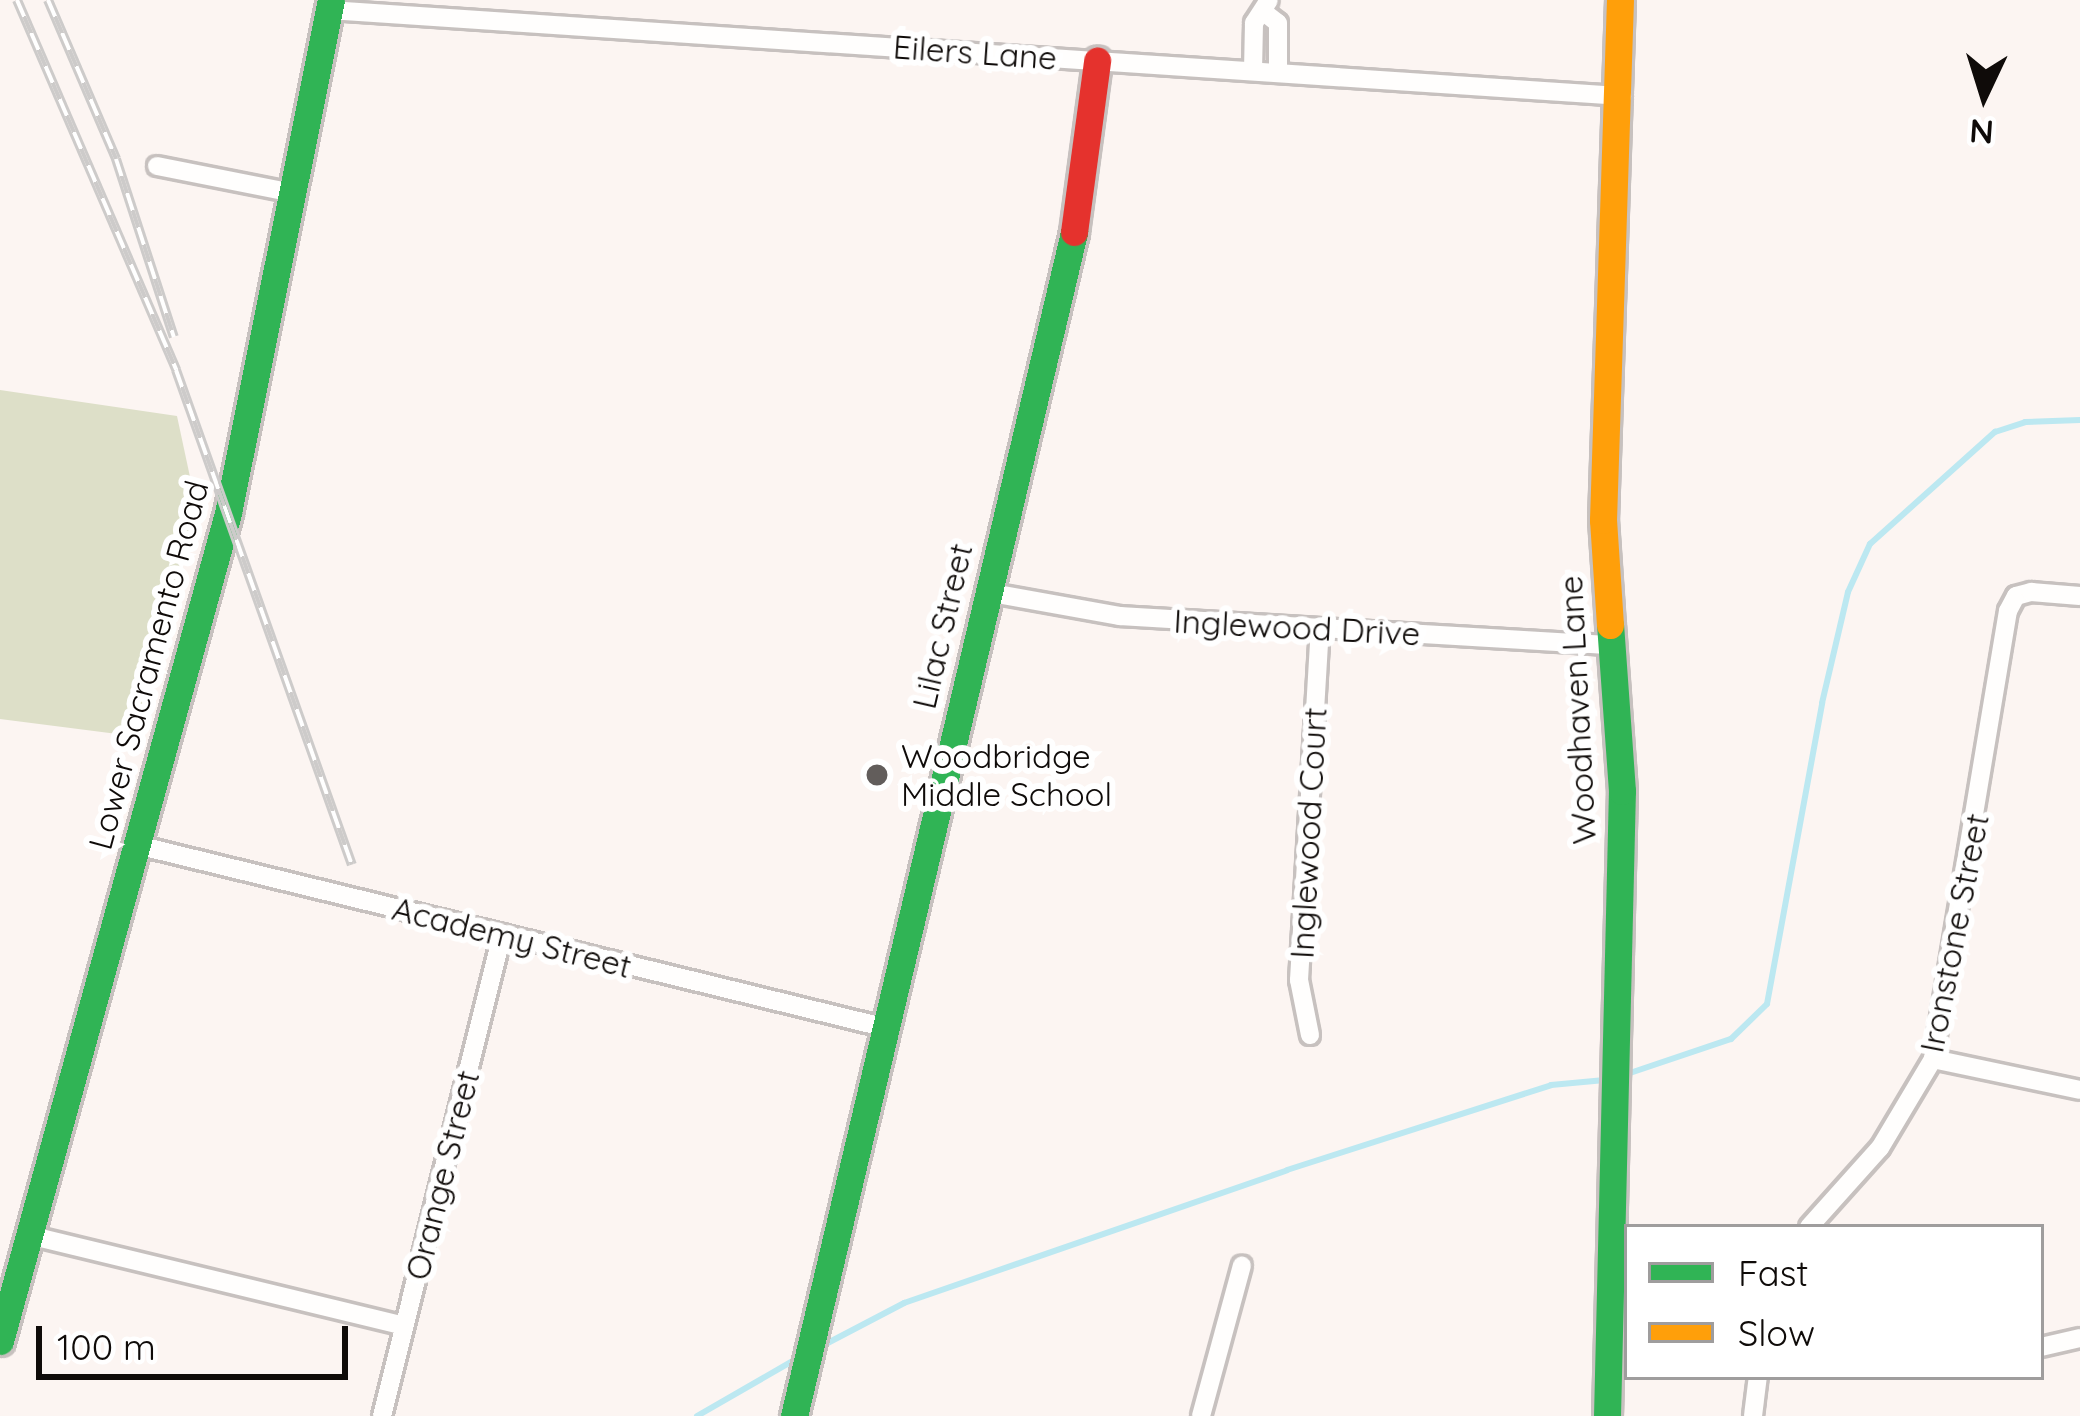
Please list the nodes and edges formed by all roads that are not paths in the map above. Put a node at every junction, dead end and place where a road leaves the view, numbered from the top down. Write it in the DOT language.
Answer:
graph roads {
  1 [pos="1620,0"];
  2 [pos="330,5"];
  3 [pos="1267,6"];
  4 [pos="1096,61"];
  5 [pos="1253,71"];
  6 [pos="1278,73"];
  7 [pos="1622,96"];
  8 [pos="157,166"];
  9 [pos="293,193"];
  10 [pos="986,592"];
  11 [pos="2080,596"];
  12 [pos="1320,630"];
  13 [pos="1611,645"];
  14 [pos="137,844"];
  15 [pos="502,934"];
  16 [pos="887,1028"];
  17 [pos="1310,1035"];
  18 [pos="1934,1058"];
  19 [pos="2080,1090"];
  20 [pos="1812,1224"];
  21 [pos="29,1234"];
  22 [pos="1242,1265"];
  23 [pos="404,1326"];
  24 [pos="2080,1337"];
  25 [pos="0,1341"];
  26 [pos="2044,1346"];
  27 [pos="1758,1380"];
  28 [pos="382,1416"];
  29 [pos="794,1416"];
  30 [pos="1201,1416"];
  31 [pos="1606,1416"];
  32 [pos="1754,1416"];
  1 -- 7 [label="street, Woodhaven Lane"];
  2 -- 4 [label="street, Eilers Lane"];
  2 -- 9 [label="street, Lower Sacramento Road"];
  3 -- 5 [label="street"];
  3 -- 6 [label="street"];
  4 -- 5 [label="street, Eilers Lane"];
  4 -- 10 [label="street, Lilac Street"];
  5 -- 6 [label="street, Eilers Lane"];
  6 -- 7 [label="street, Eilers Lane"];
  7 -- 13 [label="street, Woodhaven Lane"];
  8 -- 9 [label="street"];
  9 -- 14 [label="street, Lower Sacramento Road"];
  10 -- 12 [label="street, Inglewood Drive"];
  10 -- 16 [label="street, Lilac Street"];
  11 -- 18 [label="street, Ironstone Street"];
  12 -- 13 [label="street, Inglewood Drive"];
  12 -- 17 [label="street, Inglewood Court"];
  13 -- 31 [label="street, Woodhaven Lane"];
  14 -- 15 [label="street, Academy Street"];
  14 -- 21 [label="street, Lower Sacramento Road"];
  15 -- 16 [label="street, Academy Street"];
  15 -- 23 [label="street, Orange Street"];
  16 -- 29 [label="street, Lilac Street"];
  18 -- 19 [label="street"];
  18 -- 20 [label="street, Ironstone Street"];
  21 -- 23 [label="street"];
  21 -- 25 [label="street, Lower Sacramento Road"];
  22 -- 30 [label="street"];
  23 -- 28 [label="street, Orange Street"];
  24 -- 26 [label="street"];
  27 -- 32 [label="street"];
}
